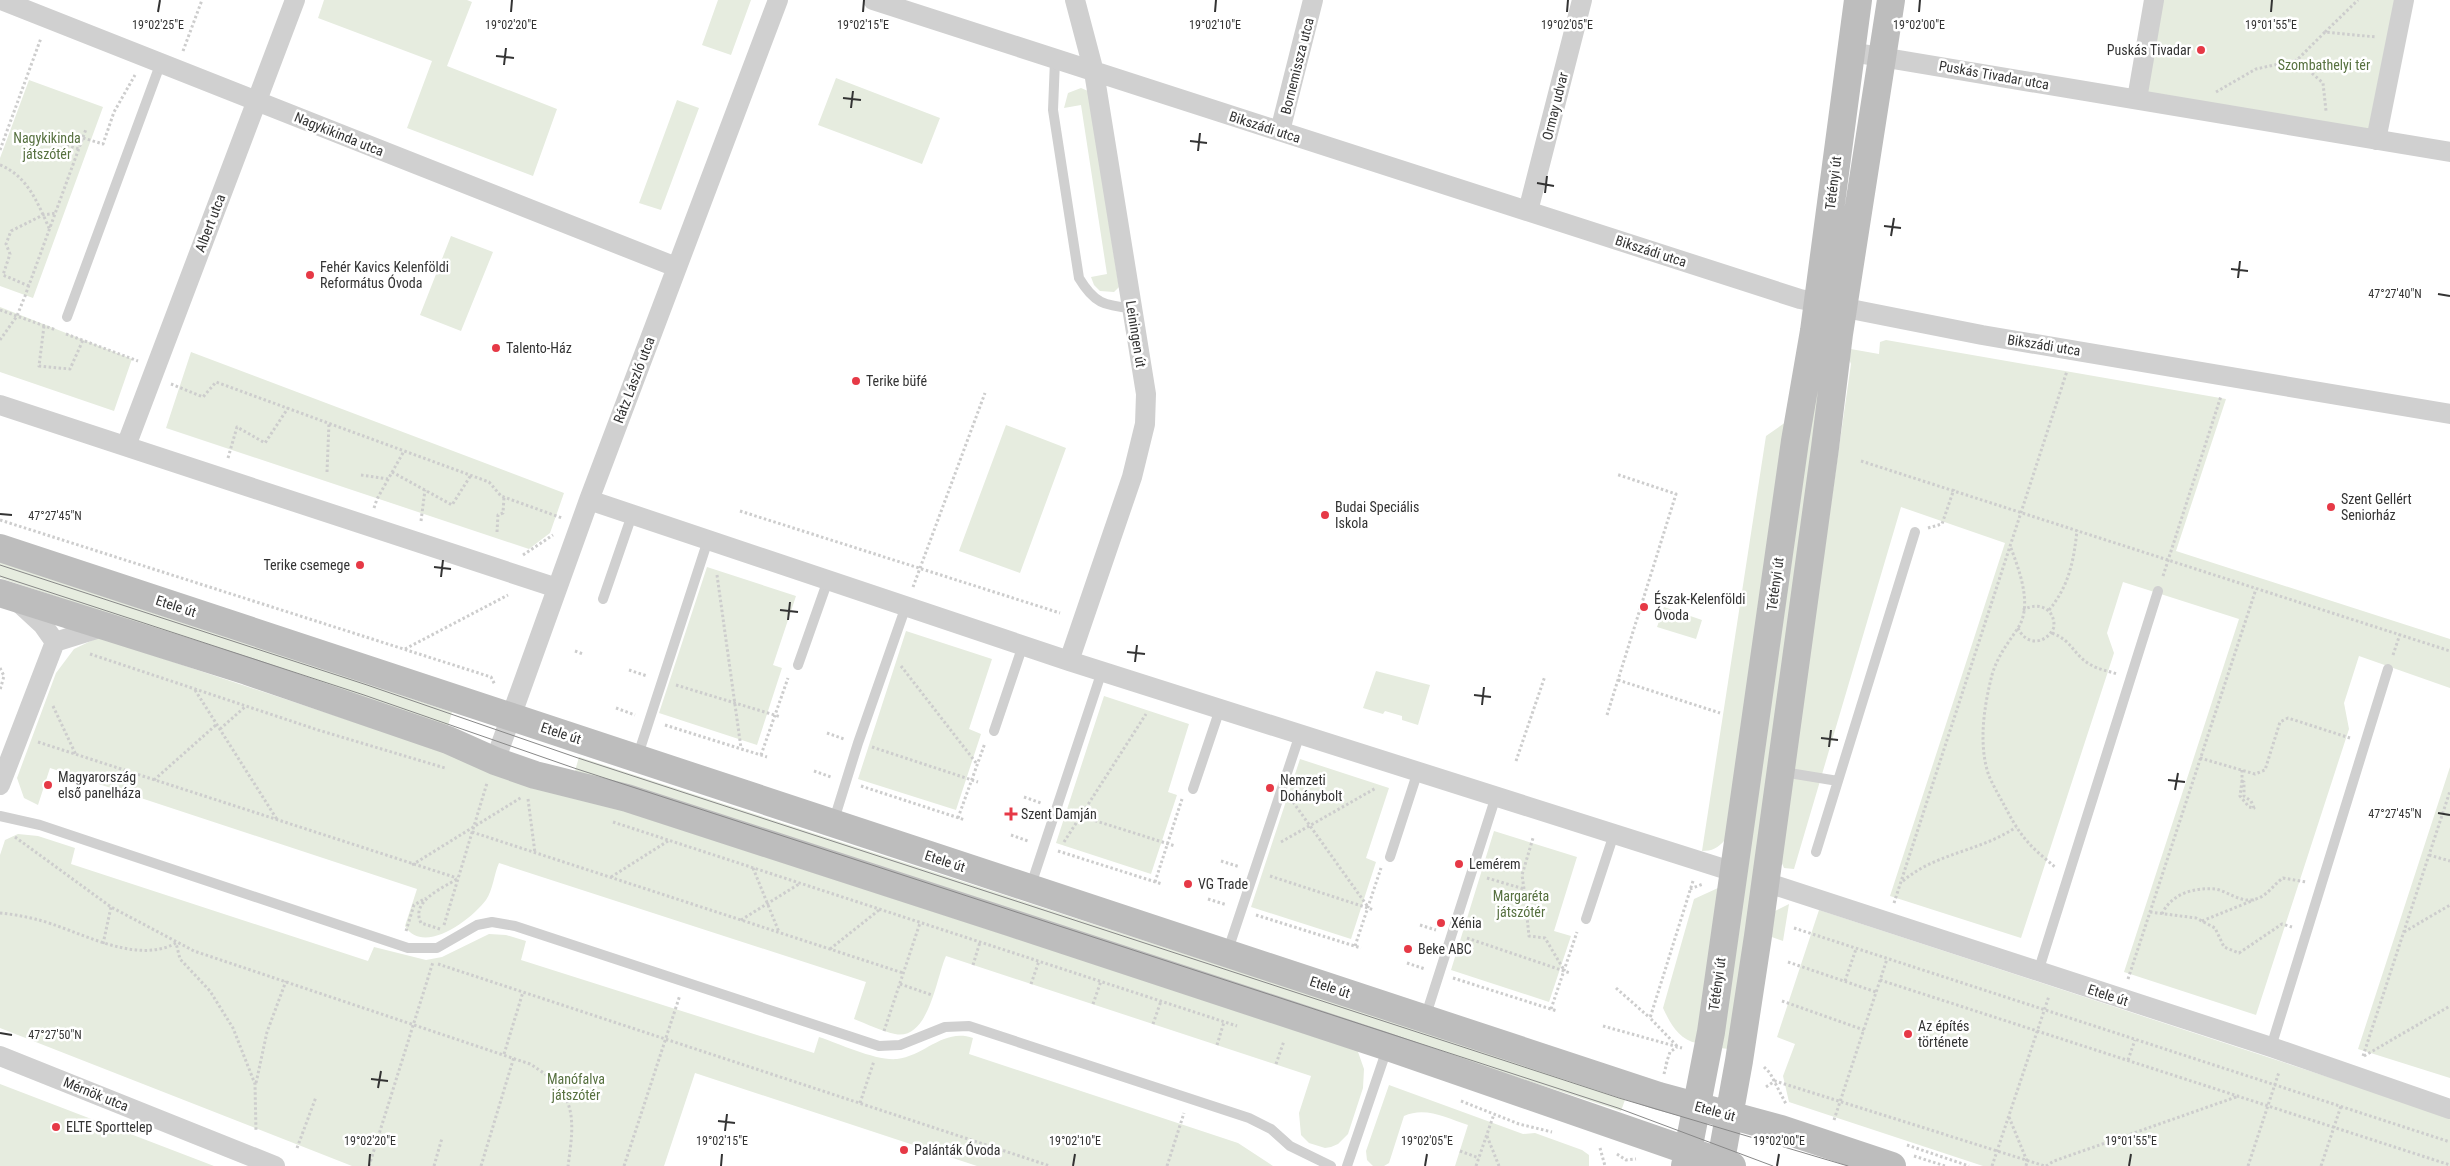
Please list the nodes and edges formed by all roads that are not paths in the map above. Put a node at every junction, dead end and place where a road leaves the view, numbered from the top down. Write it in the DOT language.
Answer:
graph roads {
  1 [pos="295,0"];
  2 [pos="778,0"];
  3 [pos="873,0"];
  4 [pos="1076,0"];
  5 [pos="1313,0"];
  6 [pos="1582,0"];
  7 [pos="1858,0"];
  8 [pos="1891,0"];
  9 [pos="2154,0"];
  10 [pos="2404,0"];
  11 [pos="2,3"];
  12 [pos="1851,52"];
  13 [pos="1883,57"];
  14 [pos="1055,60"];
  15 [pos="168,68"];
  16 [pos="1094,72"];
  17 [pos="2137,99"];
  18 [pos="256,101"];
  19 [pos="1280,131"];
  20 [pos="2376,140"];
  21 [pos="2450,152"];
  22 [pos="1528,211"];
  23 [pos="676,267"];
  24 [pos="1830,306"];
  25 [pos="1132,308"];
  26 [pos="66,316"];
  27 [pos="0,405"];
  28 [pos="2450,414"];
  29 [pos="126,446"];
  30 [pos="588,500"];
  31 [pos="632,514"];
  32 [pos="1915,532"];
  33 [pos="708,540"];
  34 [pos="0,548"];
  35 [pos="828,580"];
  36 [pos="557,588"];
  37 [pos="2158,591"];
  38 [pos="6,595"];
  39 [pos="603,599"];
  40 [pos="906,606"];
  41 [pos="107,626"];
  42 [pos="55,642"];
  43 [pos="1023,645"];
  44 [pos="1069,660"];
  45 [pos="798,665"];
  46 [pos="2388,669"];
  47 [pos="1102,671"];
  48 [pos="1220,709"];
  49 [pos="510,716"];
  50 [pos="994,731"];
  51 [pos="1300,734"];
  52 [pos="10,746"];
  53 [pos="637,758"];
  54 [pos="1418,771"];
  55 [pos="1780,771"];
  56 [pos="489,776"];
  57 [pos="1838,781"];
  58 [pos="0,785"];
  59 [pos="1193,789"];
  60 [pos="1496,796"];
  61 [pos="0,816"];
  62 [pos="833,824"];
  63 [pos="1614,834"];
  64 [pos="1816,852"];
  65 [pos="1390,857"];
  66 [pos="1734,872"];
  67 [pos="1766,882"];
  68 [pos="1030,888"];
  69 [pos="1586,919"];
  70 [pos="1226,954"];
  71 [pos="2046,975"];
  72 [pos="1424,1018"];
  73 [pos="1388,1047"];
  74 [pos="2278,1050"];
  75 [pos="0,1056"];
  76 [pos="1697,1107"];
  77 [pos="2450,1109"];
  78 [pos="1730,1115"];
  79 [pos="1901,1154"];
  80 [pos="1686,1159"];
  81 [pos="1725,1165"];
  82 [pos="275,1166"];
  83 [pos="1331,1166"];
  84 [pos="1347,1166"];
  1 -- 18 [label="street, Albert utca"];
  2 -- 23 [label="street, Rátz László utca"];
  3 -- 14 [label="street, Bikszádi utca"];
  4 -- 16 [label="street, Leiningen út"];
  5 -- 19 [label="street, Bornemissza utca"];
  6 -- 22 [label="street, Ormay udvar"];
  7 -- 12 [label="main road, Tétényi út"];
  8 -- 13 [label="main road, Tétényi út"];
  9 -- 17 [label="street"];
  10 -- 20 [label="street"];
  11 -- 15 [label="street, Nagykikinda utca"];
  12 -- 13 [label="street, Puskás Tivadar utca"];
  12 -- 24 [label="main road, Tétényi út"];
  13 -- 17 [label="street, Puskás Tivadar utca"];
  13 -- 24 [label="main road, Tétényi út"];
  14 -- 16 [label="street, Bikszádi utca"];
  14 -- 25 [label="lane"];
  15 -- 18 [label="street, Nagykikinda utca"];
  15 -- 26 [label="lane"];
  16 -- 19 [label="street, Bikszádi utca"];
  16 -- 25 [label="street, Leiningen út"];
  17 -- 20 [label="street"];
  18 -- 23 [label="street, Nagykikinda utca"];
  18 -- 29 [label="street, Albert utca"];
  19 -- 22 [label="street, Bikszádi utca"];
  20 -- 21 [label="street"];
  22 -- 24 [label="street, Bikszádi utca"];
  23 -- 30 [label="street, Rátz László utca"];
  24 -- 28 [label="street, Bikszádi utca"];
  24 -- 55 [label="main road, Tétényi út"];
  24 -- 66 [label="main road, Tétényi út"];
  25 -- 44 [label="street, Leiningen út"];
  27 -- 29 [label="street"];
  29 -- 36 [label="street"];
  30 -- 31 [label="street"];
  30 -- 36 [label="street, Rátz László utca"];
  31 -- 33 [label="street"];
  31 -- 39 [label="lane"];
  32 -- 57 [label="lane"];
  33 -- 35 [label="street"];
  33 -- 53 [label="lane"];
  34 -- 49 [label="main road, Etele út"];
  35 -- 40 [label="street"];
  35 -- 45 [label="lane"];
  36 -- 49 [label="street, Rátz László utca"];
  37 -- 71 [label="lane"];
  38 -- 41 [label="main road"];
  38 -- 42 [label="street"];
  40 -- 43 [label="street"];
  40 -- 62 [label="lane"];
  41 -- 42 [label="street"];
  41 -- 56 [label="main road"];
  42 -- 52 [label="street"];
  43 -- 44 [label="street"];
  43 -- 50 [label="lane"];
  44 -- 47 [label="street"];
  46 -- 74 [label="lane"];
  47 -- 48 [label="street"];
  47 -- 68 [label="lane"];
  48 -- 51 [label="street"];
  48 -- 59 [label="lane"];
  49 -- 53 [label="main road, Etele út"];
  49 -- 56 [label="street, Rátz László utca"];
  51 -- 54 [label="street"];
  51 -- 70 [label="lane"];
  52 -- 58 [label="street"];
  53 -- 62 [label="main road, Etele út"];
  54 -- 60 [label="street"];
  54 -- 65 [label="lane"];
  55 -- 57 [label="lane"];
  55 -- 67 [label="main road, Tétényi út"];
  56 -- 73 [label="main road"];
  57 -- 64 [label="lane"];
  60 -- 63 [label="street"];
  60 -- 72 [label="lane"];
  61 -- 83 [label="lane"];
  62 -- 68 [label="main road, Etele út"];
  63 -- 66 [label="street"];
  63 -- 69 [label="lane"];
  66 -- 76 [label="main road, Tétényi út"];
  67 -- 71 [label="street, Etele út"];
  67 -- 78 [label="main road, Tétényi út"];
  68 -- 70 [label="main road, Etele út"];
  70 -- 72 [label="main road, Etele út"];
  71 -- 74 [label="street, Etele út"];
  72 -- 76 [label="main road, Etele út"];
  73 -- 80 [label="main road"];
  73 -- 84 [label="lane"];
  74 -- 77 [label="street, Etele út"];
  75 -- 82 [label="street, Mérnök utca"];
  76 -- 78 [label="main road, Etele út"];
  76 -- 80 [label="main road, Tétényi út"];
  78 -- 79 [label="main road, Etele út"];
  78 -- 81 [label="main road, Tétényi út"];
  80 -- 81 [label="main road"];
}
